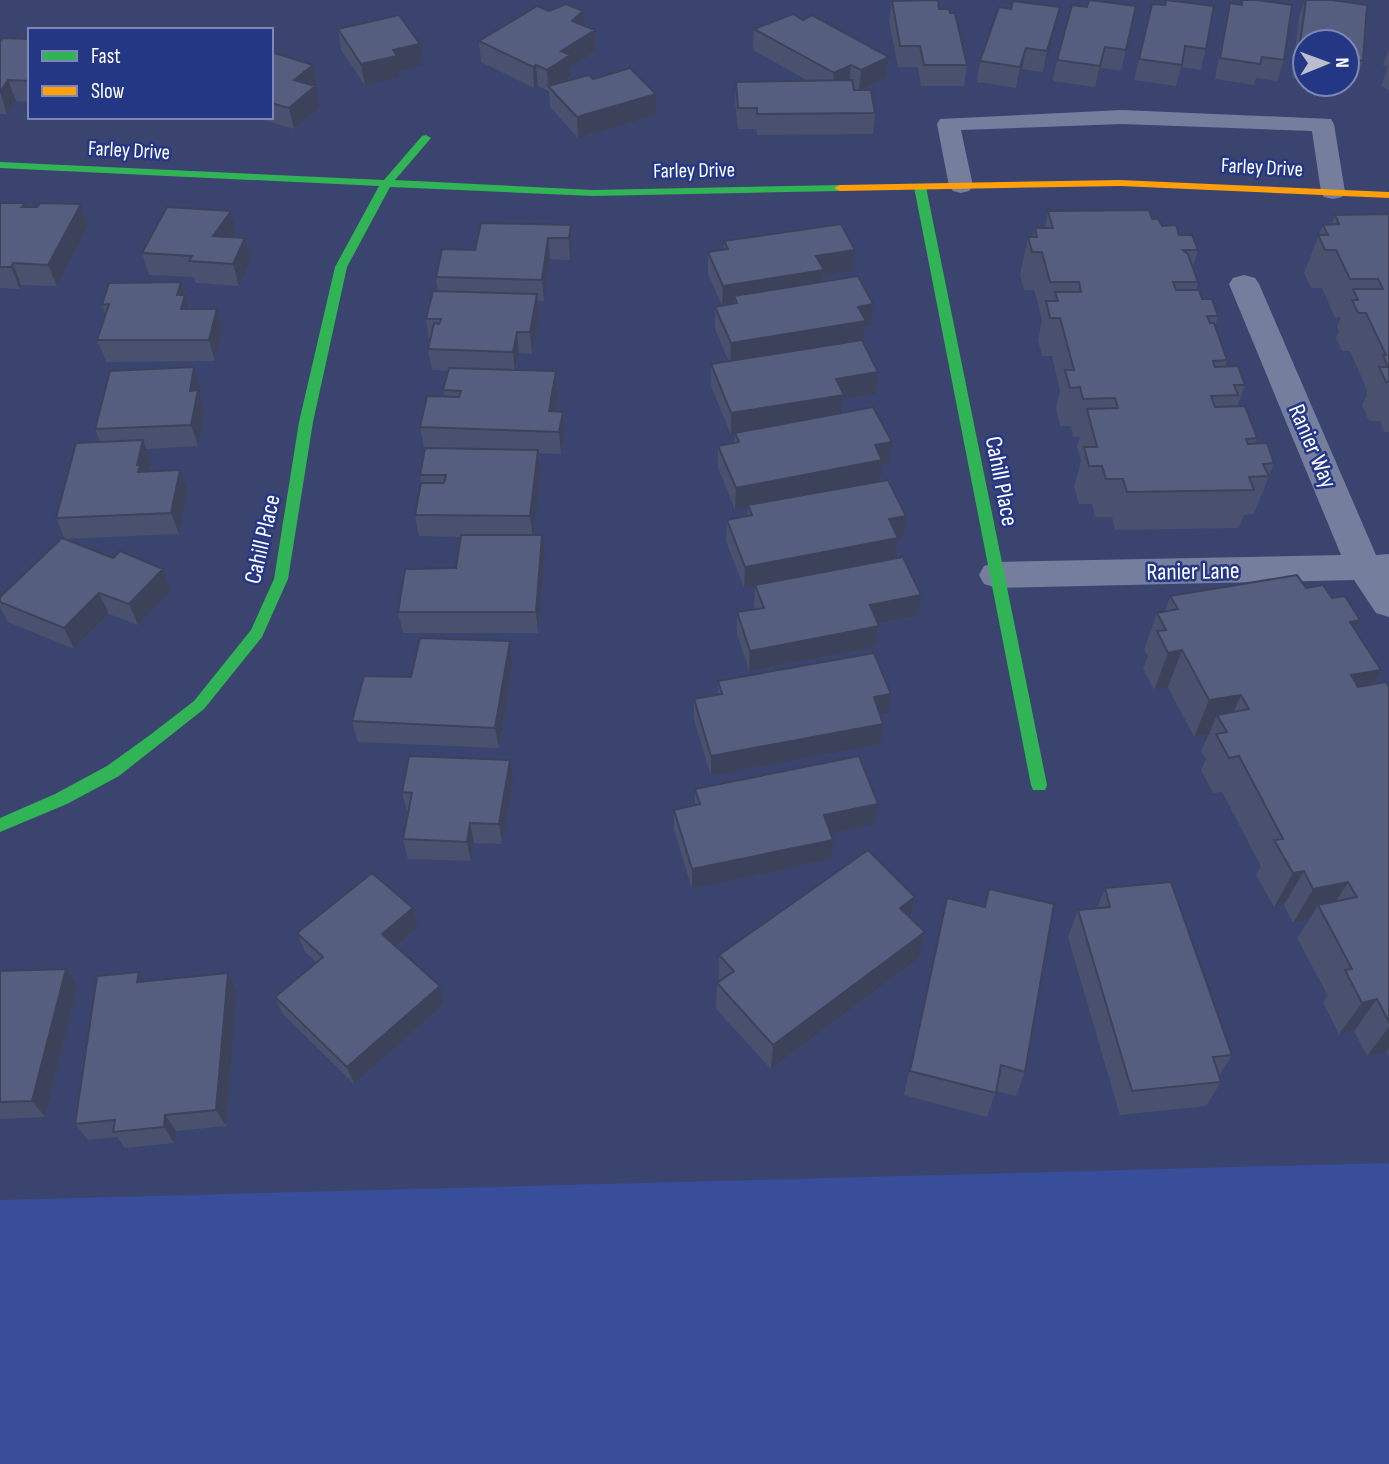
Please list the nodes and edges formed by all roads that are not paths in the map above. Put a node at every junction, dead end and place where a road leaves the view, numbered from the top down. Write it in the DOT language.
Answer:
graph roads {
  1 [pos="426,138"];
  2 [pos="0,165"];
  3 [pos="386,184"];
  4 [pos="961,186"];
  5 [pos="920,187"];
  6 [pos="1333,192"];
  7 [pos="1389,195"];
  8 [pos="1244,284"];
  9 [pos="1377,567"];
  10 [pos="997,575"];
  11 [pos="1389,604"];
  12 [pos="1039,785"];
  13 [pos="0,825"];
  1 -- 3 [label="street, Cahill Place"];
  2 -- 3 [label="street, Farley Drive"];
  3 -- 5 [label="street, Farley Drive"];
  3 -- 13 [label="street, Cahill Place"];
  4 -- 5 [label="street, Farley Drive"];
  4 -- 6 [label="street, Farley Drive"];
  4 -- 6 [label="lane"];
  5 -- 10 [label="street, Cahill Place"];
  6 -- 7 [label="street, Farley Drive"];
  8 -- 9 [label="street, Ranier Way"];
  9 -- 10 [label="street, Ranier Lane"];
  9 -- 11 [label="street, Ranier Way"];
  10 -- 12 [label="street, Cahill Place"];
}
